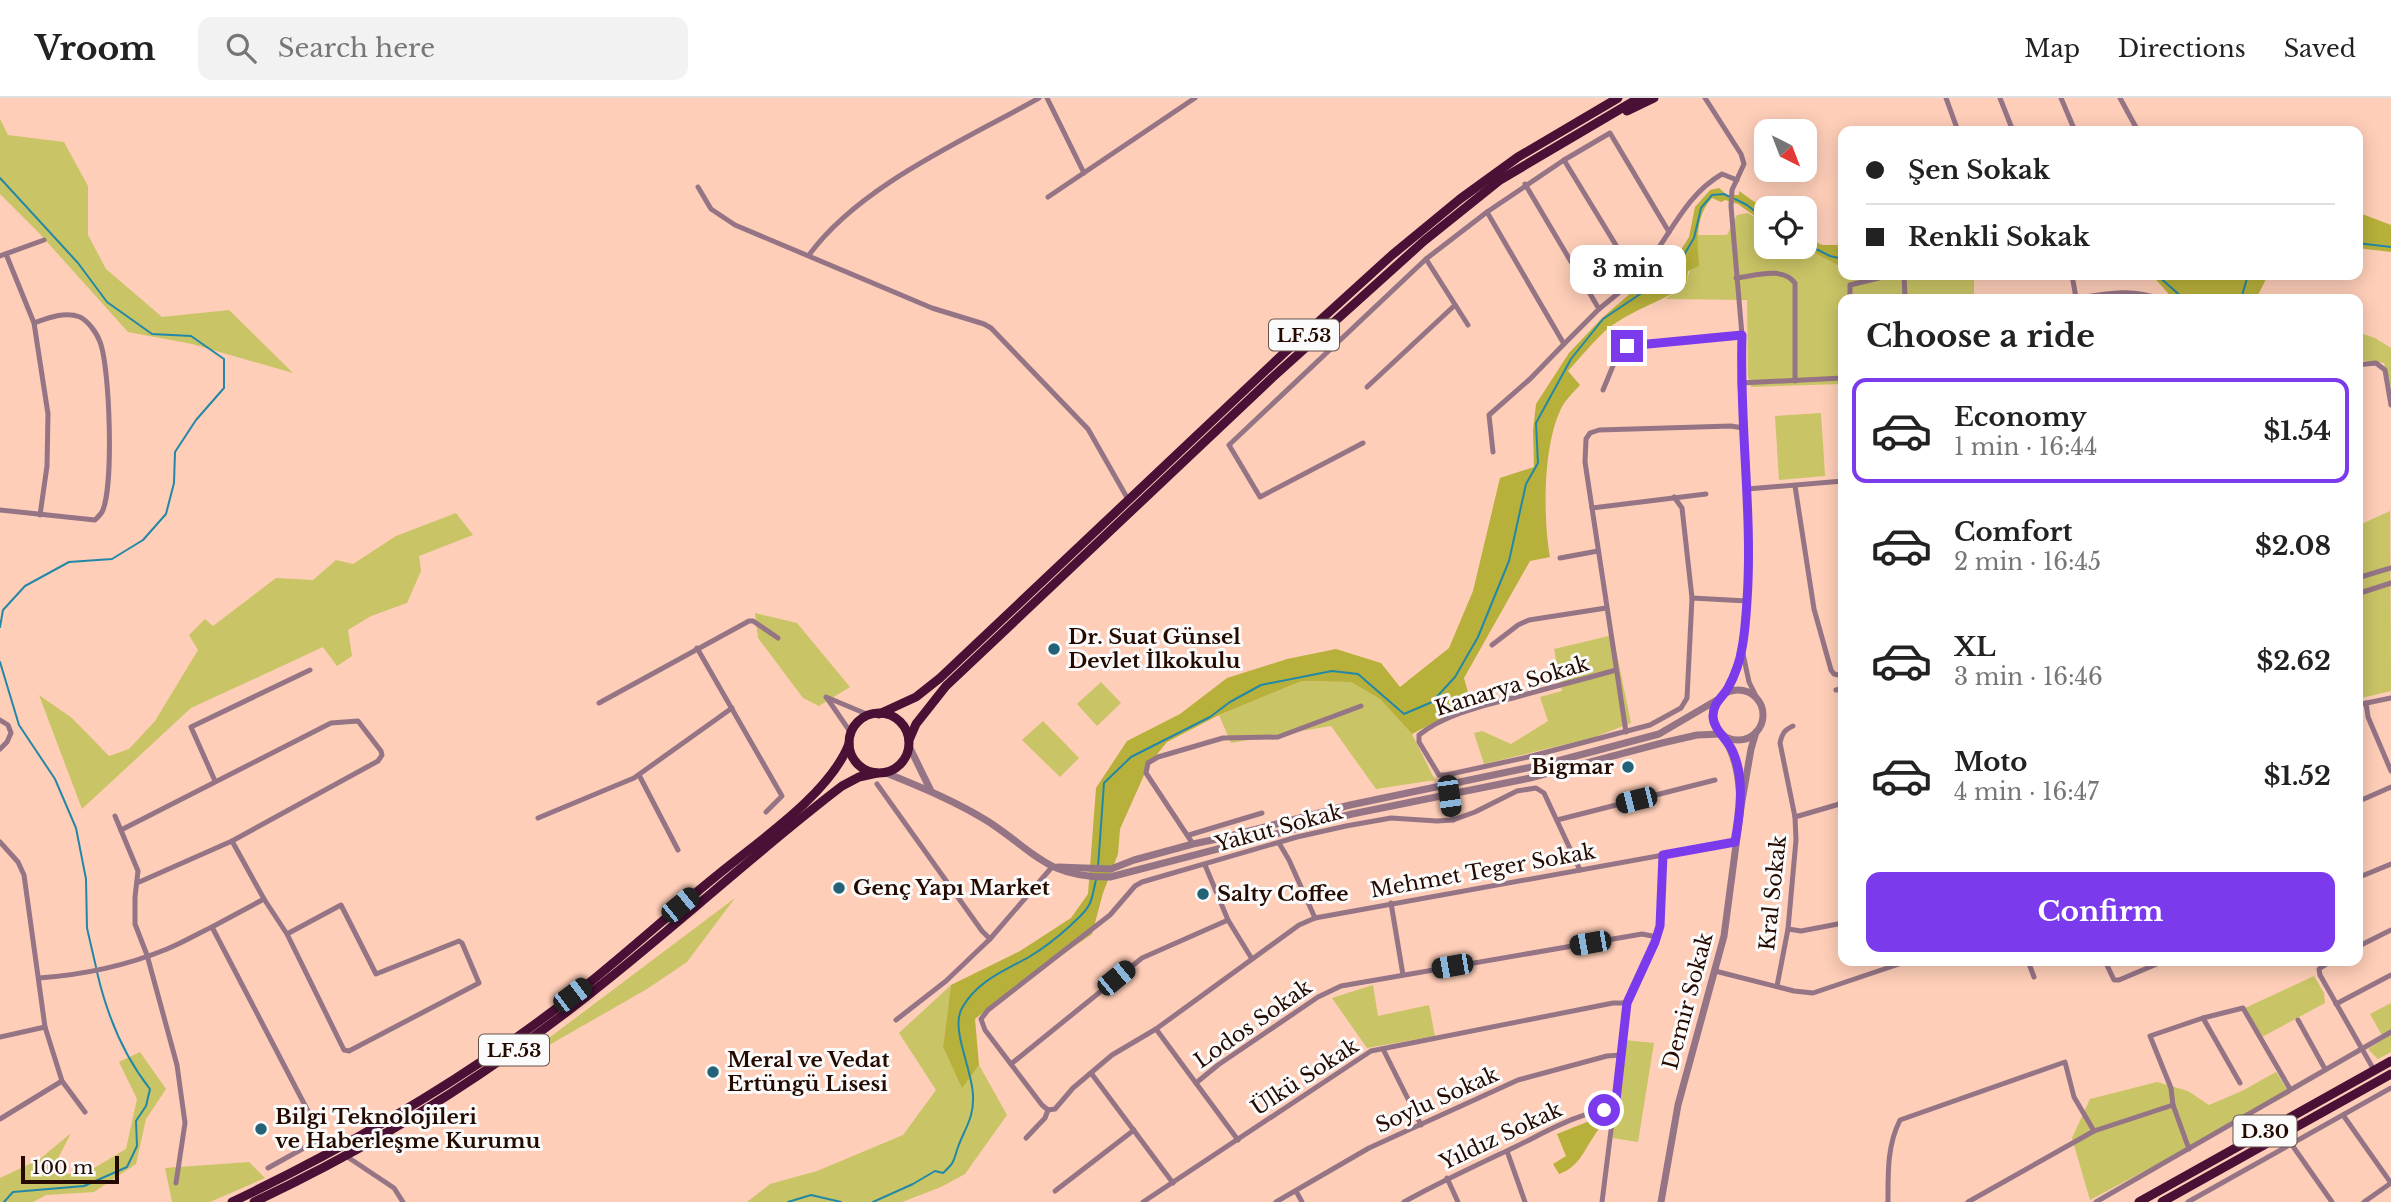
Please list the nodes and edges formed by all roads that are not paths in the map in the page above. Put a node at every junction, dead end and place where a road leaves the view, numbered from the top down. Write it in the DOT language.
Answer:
graph roads {
  1 [pos="1040,98"];
  2 [pos="1047,98"];
  3 [pos="1195,98"];
  4 [pos="1618,98"];
  5 [pos="1639,98"];
  6 [pos="1654,98"];
  7 [pos="1705,98"];
  8 [pos="1946,98"];
  9 [pos="2000,98"];
  10 [pos="2060,98"];
  11 [pos="2120,98"];
  12 [pos="1956,126"];
  13 [pos="2011,126"];
  14 [pos="2072,126"];
  15 [pos="2135,126"];
  16 [pos="1564,160"];
  17 [pos="1084,173"];
  18 [pos="1500,180"];
  19 [pos="1737,180"];
  20 [pos="1525,184"];
  21 [pos="698,187"];
  22 [pos="1048,197"];
  23 [pos="1487,212"];
  24 [pos="1669,232"];
  25 [pos="44,240"];
  26 [pos="3,255"];
  27 [pos="809,255"];
  28 [pos="1426,259"];
  29 [pos="1636,278"];
  30 [pos="1737,278"];
  31 [pos="1870,280"];
  32 [pos="1850,294"];
  33 [pos="2118,294"];
  34 [pos="2148,294"];
  35 [pos="1455,305"];
  36 [pos="1599,309"];
  37 [pos="33,323"];
  38 [pos="1468,325"];
  39 [pos="1742,335"];
  40 [pos="1564,344"];
  41 [pos="2363,364"];
  42 [pos="1838,378"];
  43 [pos="1795,381"];
  44 [pos="1740,383"];
  45 [pos="1367,387"];
  46 [pos="1603,390"];
  47 [pos="2391,405"];
  48 [pos="1743,428"];
  49 [pos="1363,443"];
  50 [pos="1493,452"];
  51 [pos="1838,482"];
  52 [pos="1795,486"];
  53 [pos="1747,489"];
  54 [pos="1706,494"];
  55 [pos="1674,497"];
  56 [pos="1129,501"];
  57 [pos="1592,508"];
  58 [pos="0,510"];
  59 [pos="40,515"];
  60 [pos="1598,551"];
  61 [pos="1560,558"];
  62 [pos="2391,568"];
  63 [pos="2363,576"];
  64 [pos="2391,583"];
  65 [pos="2363,592"];
  66 [pos="1692,598"];
  67 [pos="1747,601"];
  68 [pos="1606,608"];
  69 [pos="778,638"];
  70 [pos="1492,645"];
  71 [pos="697,648"];
  72 [pos="1742,649"];
  73 [pos="310,670"];
  74 [pos="1616,670"];
  75 [pos="1838,675"];
  76 [pos="1720,698"];
  77 [pos="1757,698"];
  78 [pos="2391,698"];
  79 [pos="2366,703"];
  80 [pos="599,704"];
  81 [pos="2363,704"];
  82 [pos="1361,706"];
  83 [pos="732,708"];
  84 [pos="874,714"];
  85 [pos="0,720"];
  86 [pos="1793,726"];
  87 [pos="1626,732"];
  88 [pos="1756,732"];
  89 [pos="851,733"];
  90 [pos="1723,734"];
  91 [pos="1596,740"];
  92 [pos="909,743"];
  93 [pos="849,744"];
  94 [pos="0,750"];
  95 [pos="1598,750"];
  96 [pos="2391,771"];
  97 [pos="881,773"];
  98 [pos="639,775"];
  99 [pos="1715,780"];
  100 [pos="215,781"];
  101 [pos="877,784"];
  102 [pos="1448,786"];
  103 [pos="2391,787"];
  104 [pos="931,791"];
  105 [pos="1449,796"];
  106 [pos="2363,799"];
  107 [pos="1838,804"];
  108 [pos="1741,807"];
  109 [pos="766,811"];
  110 [pos="1262,813"];
  111 [pos="114,816"];
  112 [pos="1795,817"];
  113 [pos="538,818"];
  114 [pos="1453,820"];
  115 [pos="1557,821"];
  116 [pos="121,830"];
  117 [pos="1189,835"];
  118 [pos="232,841"];
  119 [pos="0,842"];
  120 [pos="1735,842"];
  121 [pos="1193,844"];
  122 [pos="1279,844"];
  123 [pos="678,850"];
  124 [pos="1663,855"];
  125 [pos="2391,864"];
  126 [pos="1205,865"];
  127 [pos="1052,867"];
  128 [pos="1580,870"];
  129 [pos="1110,873"];
  130 [pos="2363,876"];
  131 [pos="136,883"];
  132 [pos="264,899"];
  133 [pos="1391,904"];
  134 [pos="1315,918"];
  135 [pos="1228,920"];
  136 [pos="1838,924"];
  137 [pos="212,927"];
  138 [pos="1788,929"];
  139 [pos="2391,930"];
  140 [pos="287,933"];
  141 [pos="1657,937"];
  142 [pos="990,939"];
  143 [pos="2363,944"];
  144 [pos="147,955"];
  145 [pos="1252,959"];
  146 [pos="1893,966"];
  147 [pos="2030,966"];
  148 [pos="2107,966"];
  149 [pos="2152,966"];
  150 [pos="2324,966"];
  151 [pos="1715,971"];
  152 [pos="1403,975"];
  153 [pos="2391,975"];
  154 [pos="2034,977"];
  155 [pos="39,978"];
  156 [pos="1777,986"];
  157 [pos="1627,1003"];
  158 [pos="2336,1004"];
  159 [pos="2203,1018"];
  160 [pos="896,1020"];
  161 [pos="2298,1020"];
  162 [pos="44,1027"];
  163 [pos="1156,1029"];
  164 [pos="2391,1032"];
  165 [pos="0,1037"];
  166 [pos="1383,1049"];
  167 [pos="2361,1049"];
  168 [pos="1621,1055"];
  169 [pos="2391,1061"];
  170 [pos="1011,1065"];
  171 [pos="2325,1069"];
  172 [pos="2374,1070"];
  173 [pos="1091,1073"];
  174 [pos="2391,1074"];
  175 [pos="62,1081"];
  176 [pos="1196,1083"];
  177 [pos="2240,1083"];
  178 [pos="2391,1088"];
  179 [pos="2290,1089"];
  180 [pos="2173,1105"];
  181 [pos="1615,1109"];
  182 [pos="1048,1110"];
  183 [pos="85,1112"];
  184 [pos="2343,1115"];
  185 [pos="0,1119"];
  186 [pos="1421,1125"];
  187 [pos="1134,1130"];
  188 [pos="2094,1131"];
  189 [pos="1026,1138"];
  190 [pos="1238,1140"];
  191 [pos="2292,1145"];
  192 [pos="2189,1149"];
  193 [pos="1507,1151"];
  194 [pos="345,1156"];
  195 [pos="268,1168"];
  196 [pos="1447,1178"];
  197 [pos="1173,1182"];
  198 [pos="176,1183"];
  199 [pos="2391,1183"];
  200 [pos="1055,1191"];
  201 [pos="1296,1191"];
  202 [pos="232,1202"];
  203 [pos="254,1202"];
  204 [pos="403,1202"];
  205 [pos="1143,1202"];
  206 [pos="1276,1202"];
  207 [pos="1302,1202"];
  208 [pos="1404,1202"];
  209 [pos="1458,1202"];
  210 [pos="1525,1202"];
  211 [pos="1602,1202"];
  212 [pos="1661,1202"];
  213 [pos="1888,1202"];
  214 [pos="1968,1202"];
  215 [pos="2096,1202"];
  216 [pos="2139,1202"];
  217 [pos="2162,1202"];
  218 [pos="2189,1202"];
  219 [pos="2332,1202"];
  220 [pos="2364,1202"];
  1 -- 27 [label="street"];
  2 -- 17 [label="street"];
  3 -- 17 [label="street"];
  4 -- 56 [label="highway, LF.53"];
  5 -- 18 [label="highway, LF.53"];
  6 -- 18 [label="highway"];
  7 -- 19 [label="street"];
  8 -- 12 [label="street"];
  9 -- 13 [label="street"];
  10 -- 14 [label="street"];
  11 -- 15 [label="street"];
  16 -- 20 [label="street"];
  16 -- 24 [label="street"];
  16 -- 29 [label="street"];
  17 -- 22 [label="street"];
  18 -- 92 [label="highway, LF.53"];
  19 -- 24 [label="street"];
  19 -- 30 [label="street"];
  20 -- 23 [label="street"];
  20 -- 36 [label="street"];
  21 -- 27 [label="street"];
  23 -- 28 [label="street"];
  23 -- 40 [label="street"];
  24 -- 29 [label="street"];
  25 -- 26 [label="street"];
  26 -- 37 [label="street"];
  27 -- 56 [label="street"];
  28 -- 35 [label="street"];
  28 -- 49 [label="street"];
  29 -- 36 [label="street"];
  30 -- 39 [label="street"];
  30 -- 43 [label="street"];
  31 -- 32 [label="street"];
  33 -- 34 [label="street"];
  35 -- 38 [label="street"];
  35 -- 45 [label="street"];
  36 -- 40 [label="street"];
  37 -- 59 [label="street"];
  37 -- 59 [label="street"];
  39 -- 44 [label="street"];
  39 -- 46 [label="street"];
  40 -- 50 [label="street"];
  41 -- 47 [label="street"];
  42 -- 43 [label="street"];
  43 -- 44 [label="street"];
  44 -- 48 [label="street"];
  48 -- 53 [label="street"];
  48 -- 57 [label="street"];
  51 -- 52 [label="street"];
  52 -- 53 [label="street"];
  52 -- 75 [label="street"];
  53 -- 67 [label="street"];
  54 -- 55 [label="street"];
  55 -- 57 [label="street"];
  55 -- 66 [label="street"];
  56 -- 84 [label="highway, LF.53"];
  57 -- 60 [label="street"];
  58 -- 59 [label="street"];
  60 -- 61 [label="street"];
  60 -- 68 [label="street"];
  62 -- 63 [label="street"];
  64 -- 65 [label="street"];
  66 -- 67 [label="street"];
  66 -- 87 [label="street"];
  67 -- 72 [label="street"];
  68 -- 70 [label="street"];
  68 -- 74 [label="street"];
  69 -- 71 [label="street"];
  71 -- 80 [label="street"];
  71 -- 83 [label="street"];
  72 -- 76 [label="street"];
  72 -- 77 [label="street"];
  73 -- 100 [label="street"];
  74 -- 87 [label="street"];
  74 -- 91 [label="street, Kanarya Sokak"];
  76 -- 77 [label="street"];
  76 -- 90 [label="street"];
  76 -- 95 [label="street"];
  77 -- 88 [label="street"];
  78 -- 79 [label="street"];
  79 -- 81 [label="street"];
  79 -- 96 [label="street"];
  82 -- 117 [label="street"];
  83 -- 98 [label="street"];
  83 -- 109 [label="street"];
  84 -- 89 [label="highway, LF.53"];
  84 -- 89 [label="street"];
  84 -- 92 [label="highway"];
  85 -- 94 [label="street"];
  86 -- 112 [label="street, Kral Sokak"];
  87 -- 91 [label="street"];
  88 -- 90 [label="street"];
  88 -- 108 [label="street, Demir Sokak"];
  89 -- 93 [label="highway, LF.53"];
  90 -- 105 [label="street"];
  90 -- 108 [label="street, Demir Sokak"];
  91 -- 95 [label="street"];
  92 -- 97 [label="highway, LF.53"];
  92 -- 104 [label="street"];
  93 -- 97 [label="highway"];
  93 -- 202 [label="highway, LF.53"];
  95 -- 102 [label="street"];
  97 -- 104 [label="street"];
  97 -- 194 [label="highway, LF.53"];
  98 -- 113 [label="street"];
  98 -- 123 [label="street"];
  99 -- 115 [label="street"];
  100 -- 116 [label="street"];
  100 -- 118 [label="street"];
  101 -- 142 [label="street"];
  102 -- 105 [label="street"];
  102 -- 121 [label="street"];
  103 -- 106 [label="street"];
  104 -- 127 [label="street"];
  105 -- 114 [label="street"];
  105 -- 129 [label="street"];
  107 -- 112 [label="street"];
  108 -- 120 [label="street, Demir Sokak"];
  110 -- 117 [label="street"];
  111 -- 116 [label="street"];
  112 -- 138 [label="street, Kral Sokak"];
  114 -- 115 [label="street, Yakut Sokak"];
  114 -- 122 [label="street, Yakut Sokak"];
  115 -- 128 [label="street, Yakut Sokak"];
  116 -- 131 [label="street"];
  117 -- 121 [label="street"];
  118 -- 131 [label="street"];
  118 -- 132 [label="street"];
  119 -- 155 [label="street"];
  120 -- 124 [label="street, Mehmet Teger Sokak"];
  120 -- 151 [label="street, Demir Sokak"];
  121 -- 129 [label="street"];
  122 -- 126 [label="street, Yakut Sokak"];
  122 -- 134 [label="street"];
  124 -- 128 [label="street, Mehmet Teger Sokak"];
  124 -- 141 [label="street"];
  125 -- 130 [label="street"];
  126 -- 135 [label="street"];
  126 -- 170 [label="street, Yakut Sokak"];
  127 -- 129 [label="street"];
  127 -- 142 [label="street"];
  128 -- 133 [label="street, Mehmet Teger Sokak"];
  131 -- 144 [label="street"];
  132 -- 137 [label="street"];
  132 -- 140 [label="street"];
  133 -- 134 [label="street, Mehmet Teger Sokak"];
  133 -- 152 [label="street"];
  134 -- 145 [label="street, Mehmet Teger Sokak"];
  135 -- 145 [label="street"];
  135 -- 170 [label="street"];
  136 -- 138 [label="street"];
  137 -- 144 [label="street"];
  137 -- 195 [label="street"];
  138 -- 156 [label="street, Kral Sokak"];
  139 -- 143 [label="street"];
  140 -- 140 [label="street"];
  141 -- 152 [label="street, Lodos Sokak"];
  141 -- 157 [label="street"];
  142 -- 160 [label="street"];
  144 -- 155 [label="street"];
  144 -- 198 [label="street"];
  145 -- 163 [label="street, Mehmet Teger Sokak"];
  146 -- 156 [label="street"];
  147 -- 154 [label="street"];
  148 -- 149 [label="street"];
  150 -- 158 [label="street"];
  151 -- 156 [label="street"];
  151 -- 212 [label="street, Demir Sokak"];
  152 -- 176 [label="street, Lodos Sokak"];
  153 -- 158 [label="street"];
  155 -- 162 [label="street"];
  157 -- 166 [label="street, Ülkü Sokak"];
  157 -- 168 [label="street"];
  158 -- 167 [label="street"];
  159 -- 177 [label="street"];
  159 -- 179 [label="street"];
  159 -- 180 [label="street"];
  161 -- 171 [label="street"];
  162 -- 165 [label="street"];
  162 -- 175 [label="street"];
  163 -- 173 [label="street, Mehmet Teger Sokak"];
  163 -- 176 [label="street"];
  164 -- 167 [label="street"];
  166 -- 186 [label="street"];
  166 -- 190 [label="street, Ülkü Sokak"];
  167 -- 171 [label="street"];
  167 -- 172 [label="street"];
  168 -- 181 [label="street"];
  168 -- 186 [label="street, Soylu Sokak"];
  169 -- 172 [label="highway, D.30"];
  170 -- 182 [label="street"];
  171 -- 179 [label="street"];
  172 -- 216 [label="highway, D.30"];
  173 -- 182 [label="street, Mehmet Teger Sokak"];
  173 -- 187 [label="street"];
  174 -- 217 [label="highway, D.30"];
  175 -- 183 [label="street"];
  175 -- 185 [label="street"];
  176 -- 190 [label="street"];
  178 -- 184 [label="street"];
  179 -- 192 [label="street"];
  180 -- 188 [label="street"];
  180 -- 192 [label="street"];
  181 -- 193 [label="street, Yıldız Sokak"];
  181 -- 211 [label="street"];
  182 -- 189 [label="street, Mehmet Teger Sokak"];
  184 -- 191 [label="street"];
  184 -- 199 [label="street"];
  186 -- 201 [label="street, Soylu Sokak"];
  187 -- 197 [label="street"];
  187 -- 200 [label="street"];
  188 -- 213 [label="street"];
  188 -- 214 [label="street"];
  190 -- 197 [label="street, Ülkü Sokak"];
  191 -- 218 [label="street"];
  191 -- 219 [label="street"];
  192 -- 215 [label="street"];
  193 -- 196 [label="street, Yıldız Sokak"];
  193 -- 210 [label="street"];
  194 -- 203 [label="highway, LF.53"];
  194 -- 204 [label="street"];
  196 -- 208 [label="street, Yıldız Sokak"];
  196 -- 209 [label="street"];
  197 -- 205 [label="street, Ülkü Sokak"];
  199 -- 220 [label="street"];
  201 -- 206 [label="street, Soylu Sokak"];
  201 -- 207 [label="street"];
}
